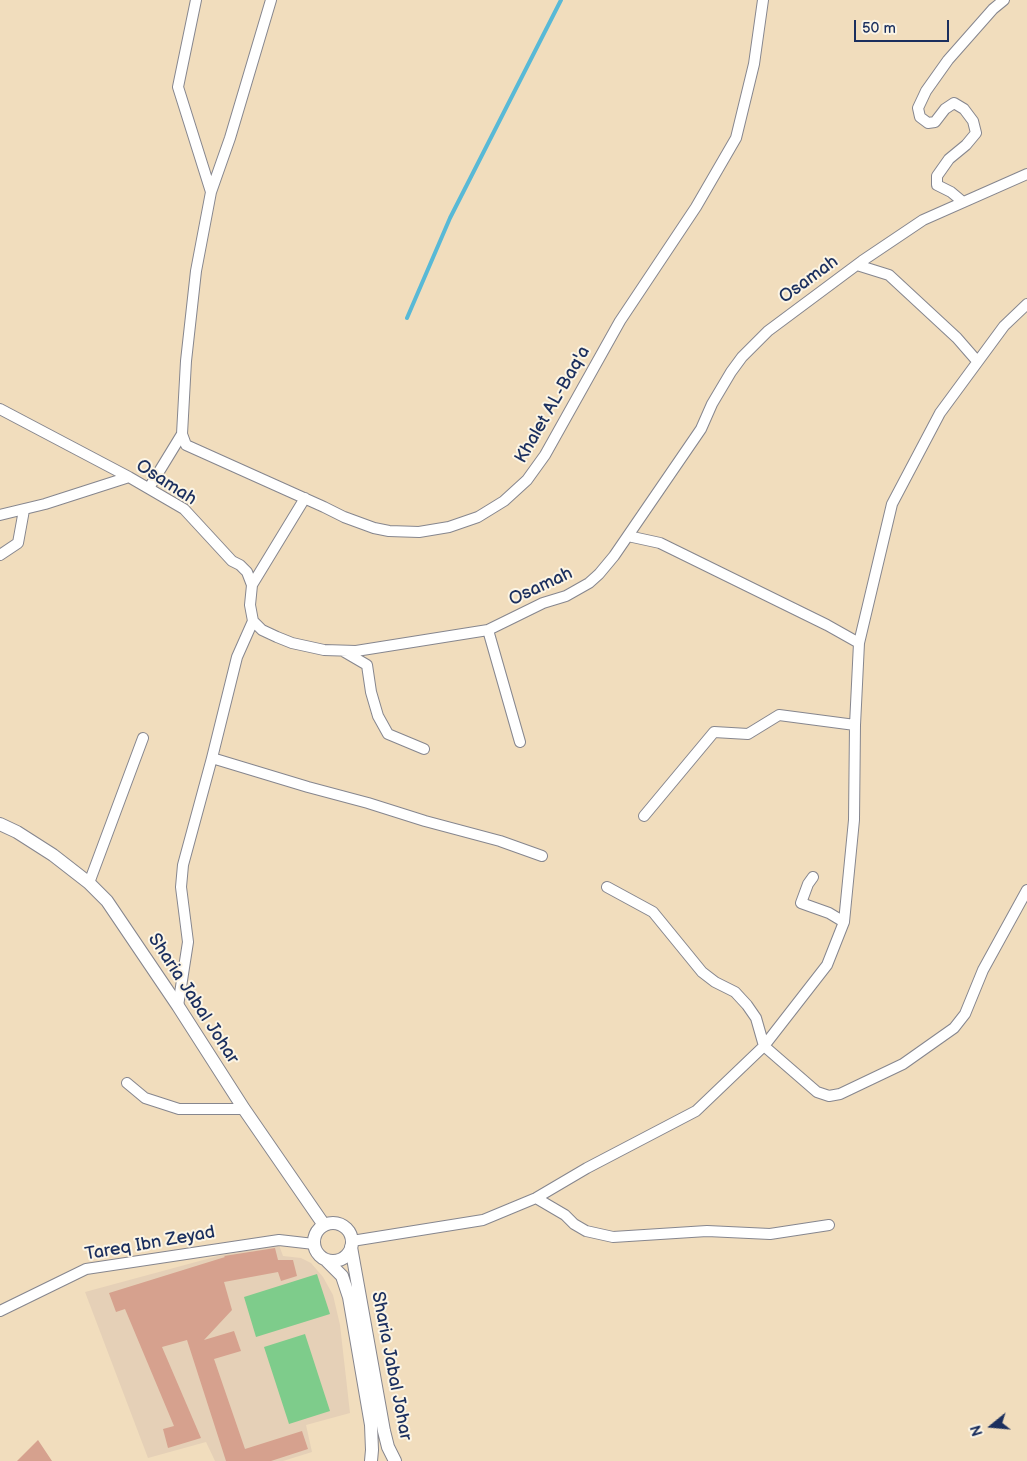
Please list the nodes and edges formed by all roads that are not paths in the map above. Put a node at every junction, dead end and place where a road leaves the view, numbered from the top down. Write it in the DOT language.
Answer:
graph roads {
  1 [pos="196,0"];
  2 [pos="271,0"];
  3 [pos="763,0"];
  4 [pos="1004,0"];
  5 [pos="1027,174"];
  6 [pos="211,192"];
  7 [pos="963,202"];
  8 [pos="857,265"];
  9 [pos="1027,304"];
  10 [pos="977,361"];
  11 [pos="0,408"];
  12 [pos="182,434"];
  13 [pos="129,477"];
  14 [pos="149,488"];
  15 [pos="305,498"];
  16 [pos="24,510"];
  17 [pos="0,515"];
  18 [pos="628,536"];
  19 [pos="0,554"];
  20 [pos="252,585"];
  21 [pos="253,621"];
  22 [pos="488,630"];
  23 [pos="859,643"];
  24 [pos="342,651"];
  25 [pos="855,725"];
  26 [pos="143,738"];
  27 [pos="520,742"];
  28 [pos="424,749"];
  29 [pos="212,758"];
  30 [pos="644,816"];
  31 [pos="0,824"];
  32 [pos="542,856"];
  33 [pos="812,876"];
  34 [pos="89,883"];
  35 [pos="607,887"];
  36 [pos="1027,890"];
  37 [pos="844,922"];
  38 [pos="178,1006"];
  39 [pos="764,1046"];
  40 [pos="127,1083"];
  41 [pos="244,1109"];
  42 [pos="536,1198"];
  43 [pos="324,1225"];
  44 [pos="829,1225"];
  45 [pos="314,1244"];
  46 [pos="352,1244"];
  47 [pos="327,1260"];
  48 [pos="0,1311"];
  49 [pos="371,1461"];
  50 [pos="395,1461"];
  1 -- 6 [label="street"];
  2 -- 6 [label="street"];
  3 -- 15 [label="street, Khalet AL-Baq'a"];
  4 -- 7 [label="street"];
  5 -- 7 [label="street, Osamah"];
  6 -- 12 [label="street"];
  7 -- 8 [label="street, Osamah"];
  8 -- 10 [label="street"];
  8 -- 18 [label="street, Osamah"];
  9 -- 10 [label="street"];
  10 -- 23 [label="street"];
  11 -- 13 [label="street, Osamah"];
  12 -- 14 [label="street"];
  12 -- 15 [label="street, Khalet AL-Baq'a"];
  13 -- 14 [label="street, Osamah"];
  13 -- 16 [label="street"];
  14 -- 20 [label="street, Osamah"];
  15 -- 20 [label="street"];
  16 -- 17 [label="street"];
  16 -- 19 [label="street"];
  18 -- 22 [label="street, Osamah"];
  18 -- 23 [label="street"];
  20 -- 21 [label="street"];
  21 -- 24 [label="street, Osamah"];
  21 -- 29 [label="street"];
  22 -- 24 [label="street, Osamah"];
  22 -- 27 [label="street"];
  23 -- 25 [label="street"];
  24 -- 28 [label="street"];
  25 -- 30 [label="street"];
  25 -- 37 [label="street"];
  26 -- 34 [label="street"];
  29 -- 32 [label="street"];
  29 -- 38 [label="street"];
  31 -- 34 [label="street, Sharia Jabal Johar"];
  33 -- 37 [label="street"];
  34 -- 38 [label="street, Sharia Jabal Johar"];
  35 -- 39 [label="street"];
  36 -- 39 [label="street"];
  37 -- 39 [label="street"];
  38 -- 41 [label="street, Sharia Jabal Johar"];
  39 -- 42 [label="street"];
  40 -- 41 [label="street"];
  41 -- 43 [label="street, Sharia Jabal Johar"];
  42 -- 44 [label="street"];
  42 -- 46 [label="street"];
  43 -- 45 [label="street"];
  43 -- 46 [label="street"];
  45 -- 47 [label="street"];
  45 -- 48 [label="street, Tareq Ibn Zeyad"];
  46 -- 47 [label="street"];
  46 -- 50 [label="street, Sharia Jabal Johar"];
  47 -- 49 [label="street, Sharia Jabal Johar"];
}
